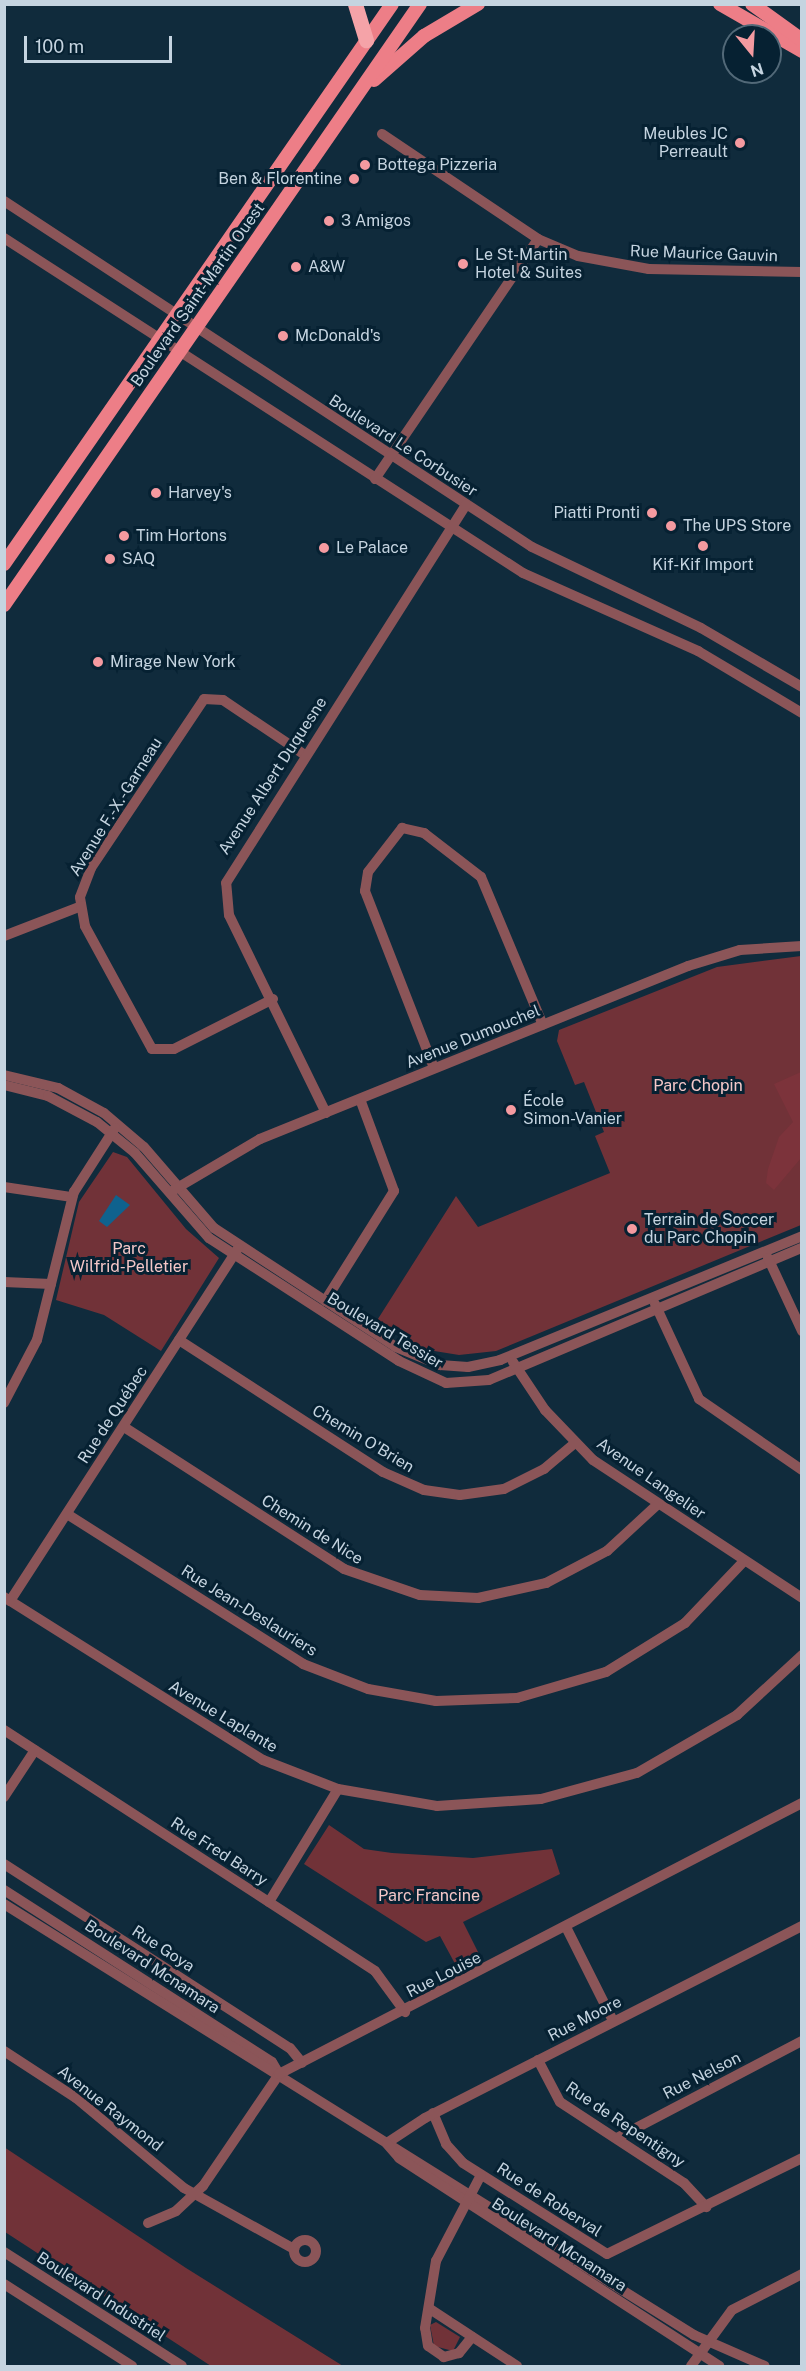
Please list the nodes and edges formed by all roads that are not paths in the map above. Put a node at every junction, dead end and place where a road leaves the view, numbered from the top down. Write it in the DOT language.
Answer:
graph roads {
  1 [pos="355,4"];
  2 [pos="392,4"];
  3 [pos="420,4"];
  4 [pos="478,4"];
  5 [pos="720,4"];
  6 [pos="752,4"];
  7 [pos="366,40"];
  8 [pos="801,40"];
  9 [pos="801,51"];
  10 [pos="352,100"];
  11 [pos="382,134"];
  12 [pos="4,201"];
  13 [pos="4,237"];
  14 [pos="538,239"];
  15 [pos="801,272"];
  16 [pos="176,315"];
  17 [pos="195,328"];
  18 [pos="160,338"];
  19 [pos="179,351"];
  20 [pos="391,456"];
  21 [pos="375,479"];
  22 [pos="466,505"];
  23 [pos="451,528"];
  24 [pos="4,564"];
  25 [pos="4,605"];
  26 [pos="801,687"];
  27 [pos="801,713"];
  28 [pos="304,755"];
  29 [pos="79,907"];
  30 [pos="4,936"];
  31 [pos="801,946"];
  32 [pos="273,999"];
  33 [pos="543,1025"];
  34 [pos="434,1068"];
  35 [pos="4,1075"];
  36 [pos="4,1085"];
  37 [pos="360,1099"];
  38 [pos="326,1113"];
  39 [pos="115,1128"];
  40 [pos="4,1187"];
  41 [pos="173,1190"];
  42 [pos="72,1197"];
  43 [pos="801,1236"];
  44 [pos="801,1248"];
  45 [pos="237,1250"];
  46 [pos="768,1258"];
  47 [pos="4,1282"];
  48 [pos="51,1284"];
  49 [pos="325,1300"];
  50 [pos="654,1303"];
  51 [pos="801,1331"];
  52 [pos="179,1340"];
  53 [pos="512,1362"];
  54 [pos="4,1403"];
  55 [pos="123,1427"];
  56 [pos="574,1443"];
  57 [pos="801,1470"];
  58 [pos="658,1504"];
  59 [pos="67,1514"];
  60 [pos="744,1561"];
  61 [pos="801,1598"];
  62 [pos="7,1599"];
  63 [pos="801,1655"];
  64 [pos="4,1730"];
  65 [pos="35,1750"];
  66 [pos="338,1789"];
  67 [pos="4,1797"];
  68 [pos="801,1803"];
  69 [pos="4,1864"];
  70 [pos="4,1890"];
  71 [pos="269,1902"];
  72 [pos="4,1904"];
  73 [pos="801,1926"];
  74 [pos="567,1929"];
  75 [pos="405,2012"];
  76 [pos="613,2021"];
  77 [pos="801,2041"];
  78 [pos="4,2051"];
  79 [pos="538,2060"];
  80 [pos="302,2063"];
  81 [pos="279,2074"];
  82 [pos="433,2113"];
  83 [pos="618,2139"];
  84 [pos="387,2143"];
  85 [pos="801,2158"];
  86 [pos="481,2175"];
  87 [pos="471,2191"];
  88 [pos="196,2193"];
  89 [pos="465,2201"];
  90 [pos="706,2207"];
  91 [pos="148,2223"];
  92 [pos="294,2249"];
  93 [pos="4,2252"];
  94 [pos="801,2274"];
  95 [pos="4,2284"];
  96 [pos="430,2309"];
  97 [pos="472,2337"];
  98 [pos="709,2340"];
  99 [pos="700,2353"];
  100 [pos="132,2367"];
  101 [pos="182,2367"];
  102 [pos="517,2367"];
  103 [pos="691,2367"];
  104 [pos="719,2367"];
  105 [pos="765,2367"];
  1 -- 7 [label="highway"];
  2 -- 7 [label="main road, Boulevard Saint-Martin Ouest"];
  3 -- 10 [label="main road, Boulevard Saint-Martin Ouest"];
  4 -- 10 [label="main road"];
  5 -- 9 [label="main road"];
  6 -- 8 [label="main road"];
  7 -- 16 [label="main road, Boulevard Saint-Martin Ouest"];
  10 -- 17 [label="main road, Boulevard Saint-Martin Ouest"];
  11 -- 14 [label="street, Rue Maurice Gauvin"];
  12 -- 16 [label="street, Boulevard Le Corbusier"];
  13 -- 18 [label="street"];
  14 -- 15 [label="street, Rue Maurice Gauvin"];
  14 -- 20 [label="street"];
  16 -- 17 [label="street, Boulevard Le Corbusier"];
  16 -- 18 [label="main road, Boulevard Saint-Martin Ouest"];
  17 -- 19 [label="main road, Boulevard Saint-Martin Ouest"];
  17 -- 20 [label="street, Boulevard Le Corbusier"];
  18 -- 19 [label="street"];
  18 -- 24 [label="main road, Boulevard Saint-Martin Ouest"];
  19 -- 21 [label="street"];
  19 -- 25 [label="main road, Boulevard Saint-Martin Ouest"];
  20 -- 21 [label="street"];
  20 -- 22 [label="street, Boulevard Le Corbusier"];
  21 -- 23 [label="street"];
  22 -- 23 [label="street, Avenue Albert Duquesne"];
  22 -- 26 [label="street, Boulevard Le Corbusier"];
  23 -- 27 [label="street"];
  23 -- 28 [label="street, Avenue Albert Duquesne"];
  28 -- 29 [label="street, Avenue F.-X.-Garneau"];
  28 -- 32 [label="street, Avenue Albert Duquesne"];
  29 -- 30 [label="street"];
  29 -- 32 [label="street"];
  31 -- 33 [label="street, Avenue Dumouchel"];
  32 -- 38 [label="street, Avenue Albert Duquesne"];
  33 -- 34 [label="street, Avenue Dumouchel"];
  33 -- 34 [label="street"];
  34 -- 37 [label="street, Avenue Dumouchel"];
  35 -- 39 [label="street, Boulevard Tessier"];
  36 -- 39 [label="street, Boulevard Tessier"];
  37 -- 38 [label="street, Avenue Dumouchel"];
  37 -- 49 [label="street"];
  38 -- 41 [label="street, Avenue Dumouchel"];
  39 -- 41 [label="street, Boulevard Tessier"];
  39 -- 42 [label="street"];
  40 -- 42 [label="street"];
  41 -- 45 [label="street, Boulevard Tessier"];
  42 -- 48 [label="street"];
  43 -- 46 [label="street, Boulevard Tessier"];
  44 -- 46 [label="street, Boulevard Tessier"];
  45 -- 49 [label="street, Boulevard Tessier"];
  45 -- 52 [label="street, Rue de Québec"];
  45 -- 53 [label="street, Boulevard Tessier"];
  46 -- 50 [label="street, Boulevard Tessier"];
  46 -- 51 [label="street"];
  47 -- 48 [label="street"];
  48 -- 54 [label="street"];
  49 -- 53 [label="street, Boulevard Tessier"];
  50 -- 53 [label="street, Boulevard Tessier"];
  50 -- 57 [label="street"];
  52 -- 55 [label="street, Rue de Québec"];
  52 -- 56 [label="street, Chemin O'Brien"];
  53 -- 56 [label="street, Avenue Langelier"];
  55 -- 58 [label="street, Chemin de Nice"];
  55 -- 59 [label="street, Rue de Québec"];
  56 -- 58 [label="street, Avenue Langelier"];
  58 -- 60 [label="street, Avenue Langelier"];
  59 -- 60 [label="street, Rue Jean-Deslauriers"];
  59 -- 62 [label="street, Rue de Québec"];
  60 -- 61 [label="street, Avenue Langelier"];
  62 -- 66 [label="street, Avenue Laplante"];
  63 -- 66 [label="street, Avenue Laplante"];
  64 -- 65 [label="street, Rue Fred Barry"];
  65 -- 67 [label="street"];
  65 -- 71 [label="street, Rue Fred Barry"];
  66 -- 71 [label="street"];
  68 -- 74 [label="street, Rue Louise"];
  69 -- 80 [label="street, Rue Goya"];
  70 -- 81 [label="street, Boulevard Mcnamara"];
  71 -- 75 [label="street, Rue Fred Barry"];
  72 -- 81 [label="street, Boulevard Mcnamara"];
  73 -- 76 [label="street, Rue Moore"];
  74 -- 75 [label="street, Rue Louise"];
  74 -- 76 [label="street"];
  75 -- 80 [label="street, Rue Louise"];
  76 -- 79 [label="street, Rue Moore"];
  77 -- 83 [label="street, Rue Nelson"];
  78 -- 88 [label="street, Avenue Raymond"];
  79 -- 82 [label="street, Rue Moore"];
  79 -- 83 [label="street, Rue de Repentigny"];
  80 -- 81 [label="street, Rue Louise"];
  81 -- 84 [label="street, Boulevard Mcnamara"];
  81 -- 88 [label="street, Rue Louise"];
  82 -- 84 [label="street, Rue Moore"];
  82 -- 86 [label="street, Rue de Roberval"];
  83 -- 90 [label="street, Rue de Repentigny"];
  84 -- 87 [label="street, Boulevard Mcnamara"];
  84 -- 89 [label="street, Boulevard Mcnamara"];
  85 -- 90 [label="street, Rue de Roberval"];
  86 -- 87 [label="street"];
  86 -- 90 [label="street, Rue de Roberval"];
  87 -- 89 [label="street"];
  87 -- 98 [label="street, Boulevard Mcnamara"];
  88 -- 91 [label="street, Rue Louise"];
  88 -- 92 [label="street, Avenue Raymond"];
  89 -- 96 [label="street"];
  89 -- 99 [label="street, Boulevard Mcnamara"];
  93 -- 101 [label="street, Boulevard Industriel"];
  94 -- 98 [label="street"];
  95 -- 100 [label="street"];
  96 -- 97 [label="street"];
  96 -- 97 [label="street"];
  97 -- 102 [label="street"];
  98 -- 99 [label="street"];
  98 -- 105 [label="street, Boulevard Mcnamara"];
  99 -- 103 [label="street"];
  99 -- 104 [label="street, Boulevard Mcnamara"];
}
